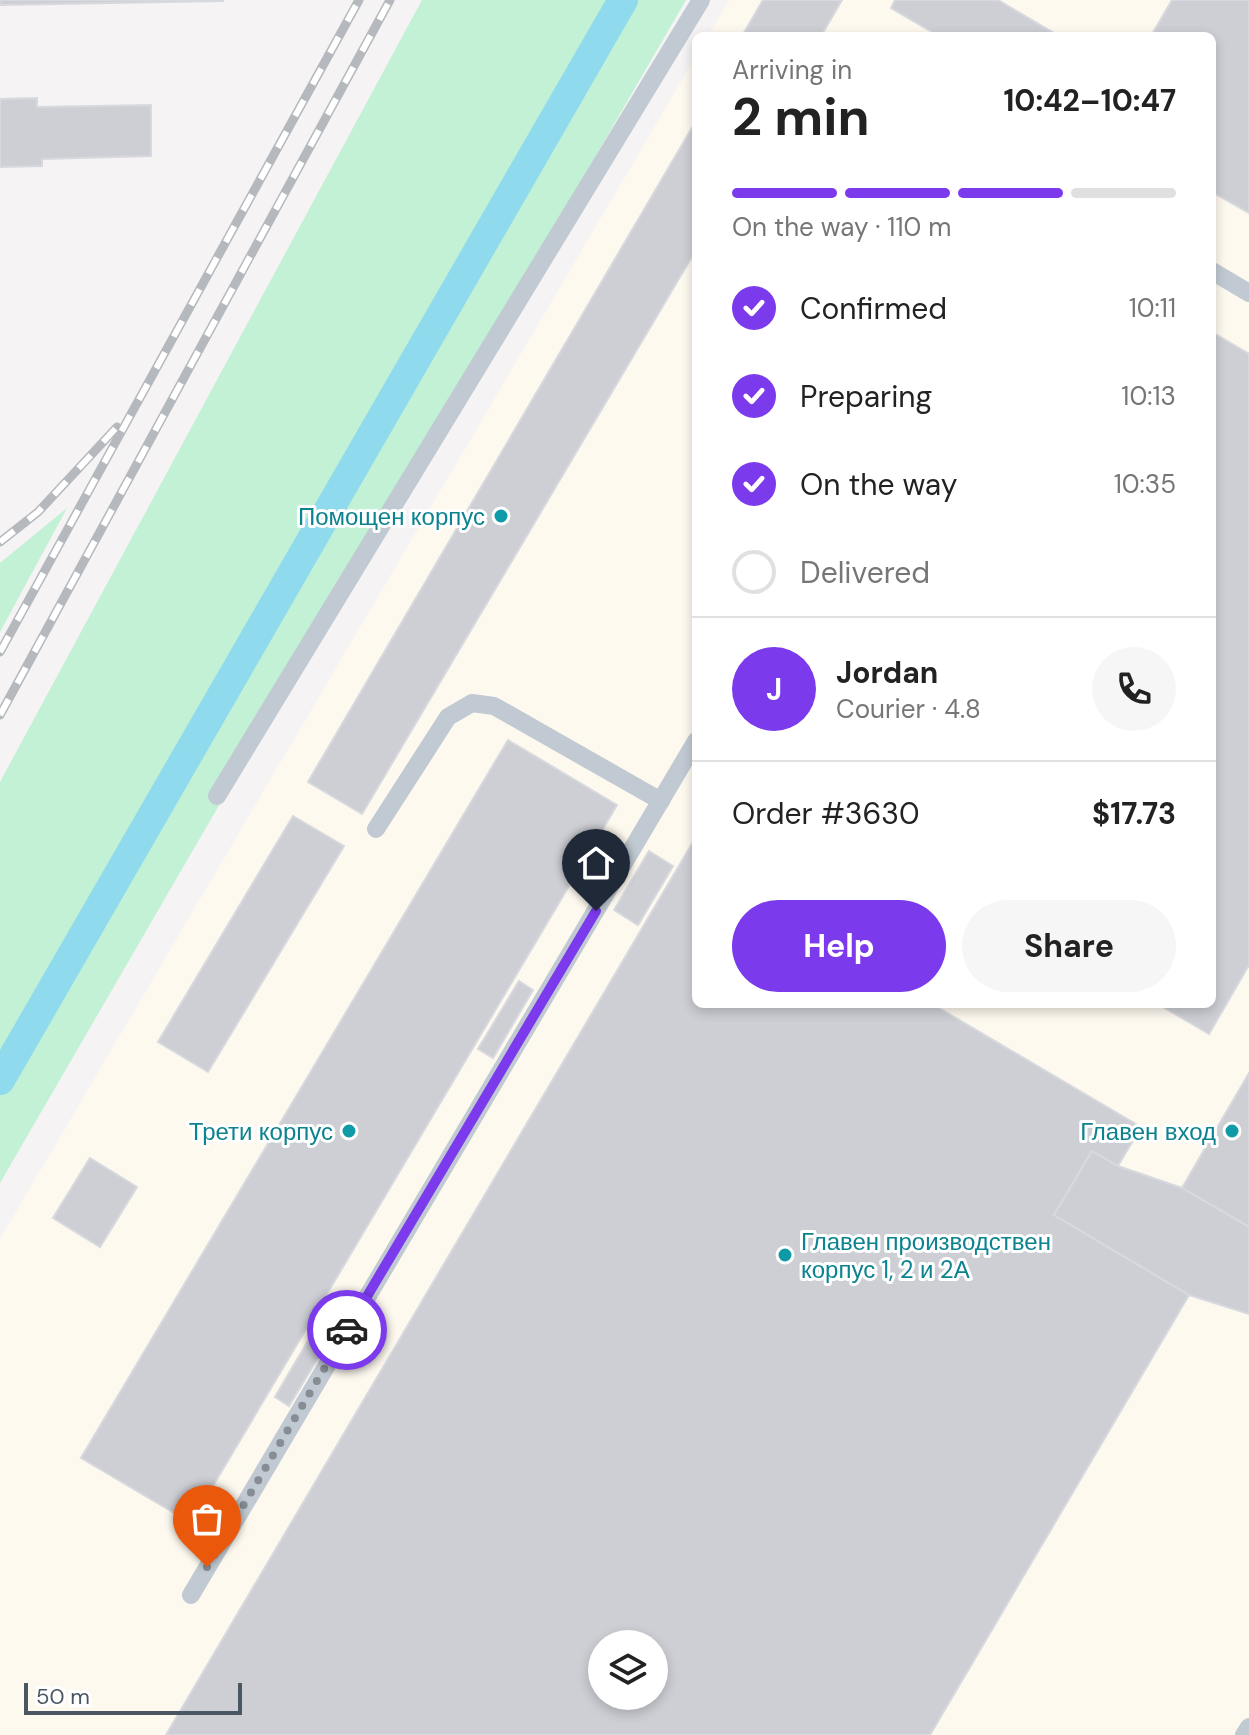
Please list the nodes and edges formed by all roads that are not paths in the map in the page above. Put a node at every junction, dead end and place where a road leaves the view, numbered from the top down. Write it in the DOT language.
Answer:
graph roads {
  1 [pos="701,0"];
  2 [pos="1216,273"];
  3 [pos="1249,293"];
  4 [pos="692,748"];
  5 [pos="217,796"];
  6 [pos="661,801"];
  7 [pos="376,829"];
  8 [pos="191,1595"];
  9 [pos="1249,1727"];
  10 [pos="1244,1735"];
  1 -- 5 [label="lane"];
  2 -- 3 [label="lane"];
  4 -- 6 [label="lane"];
  6 -- 7 [label="lane"];
  6 -- 8 [label="lane"];
  9 -- 10 [label="lane"];
}
